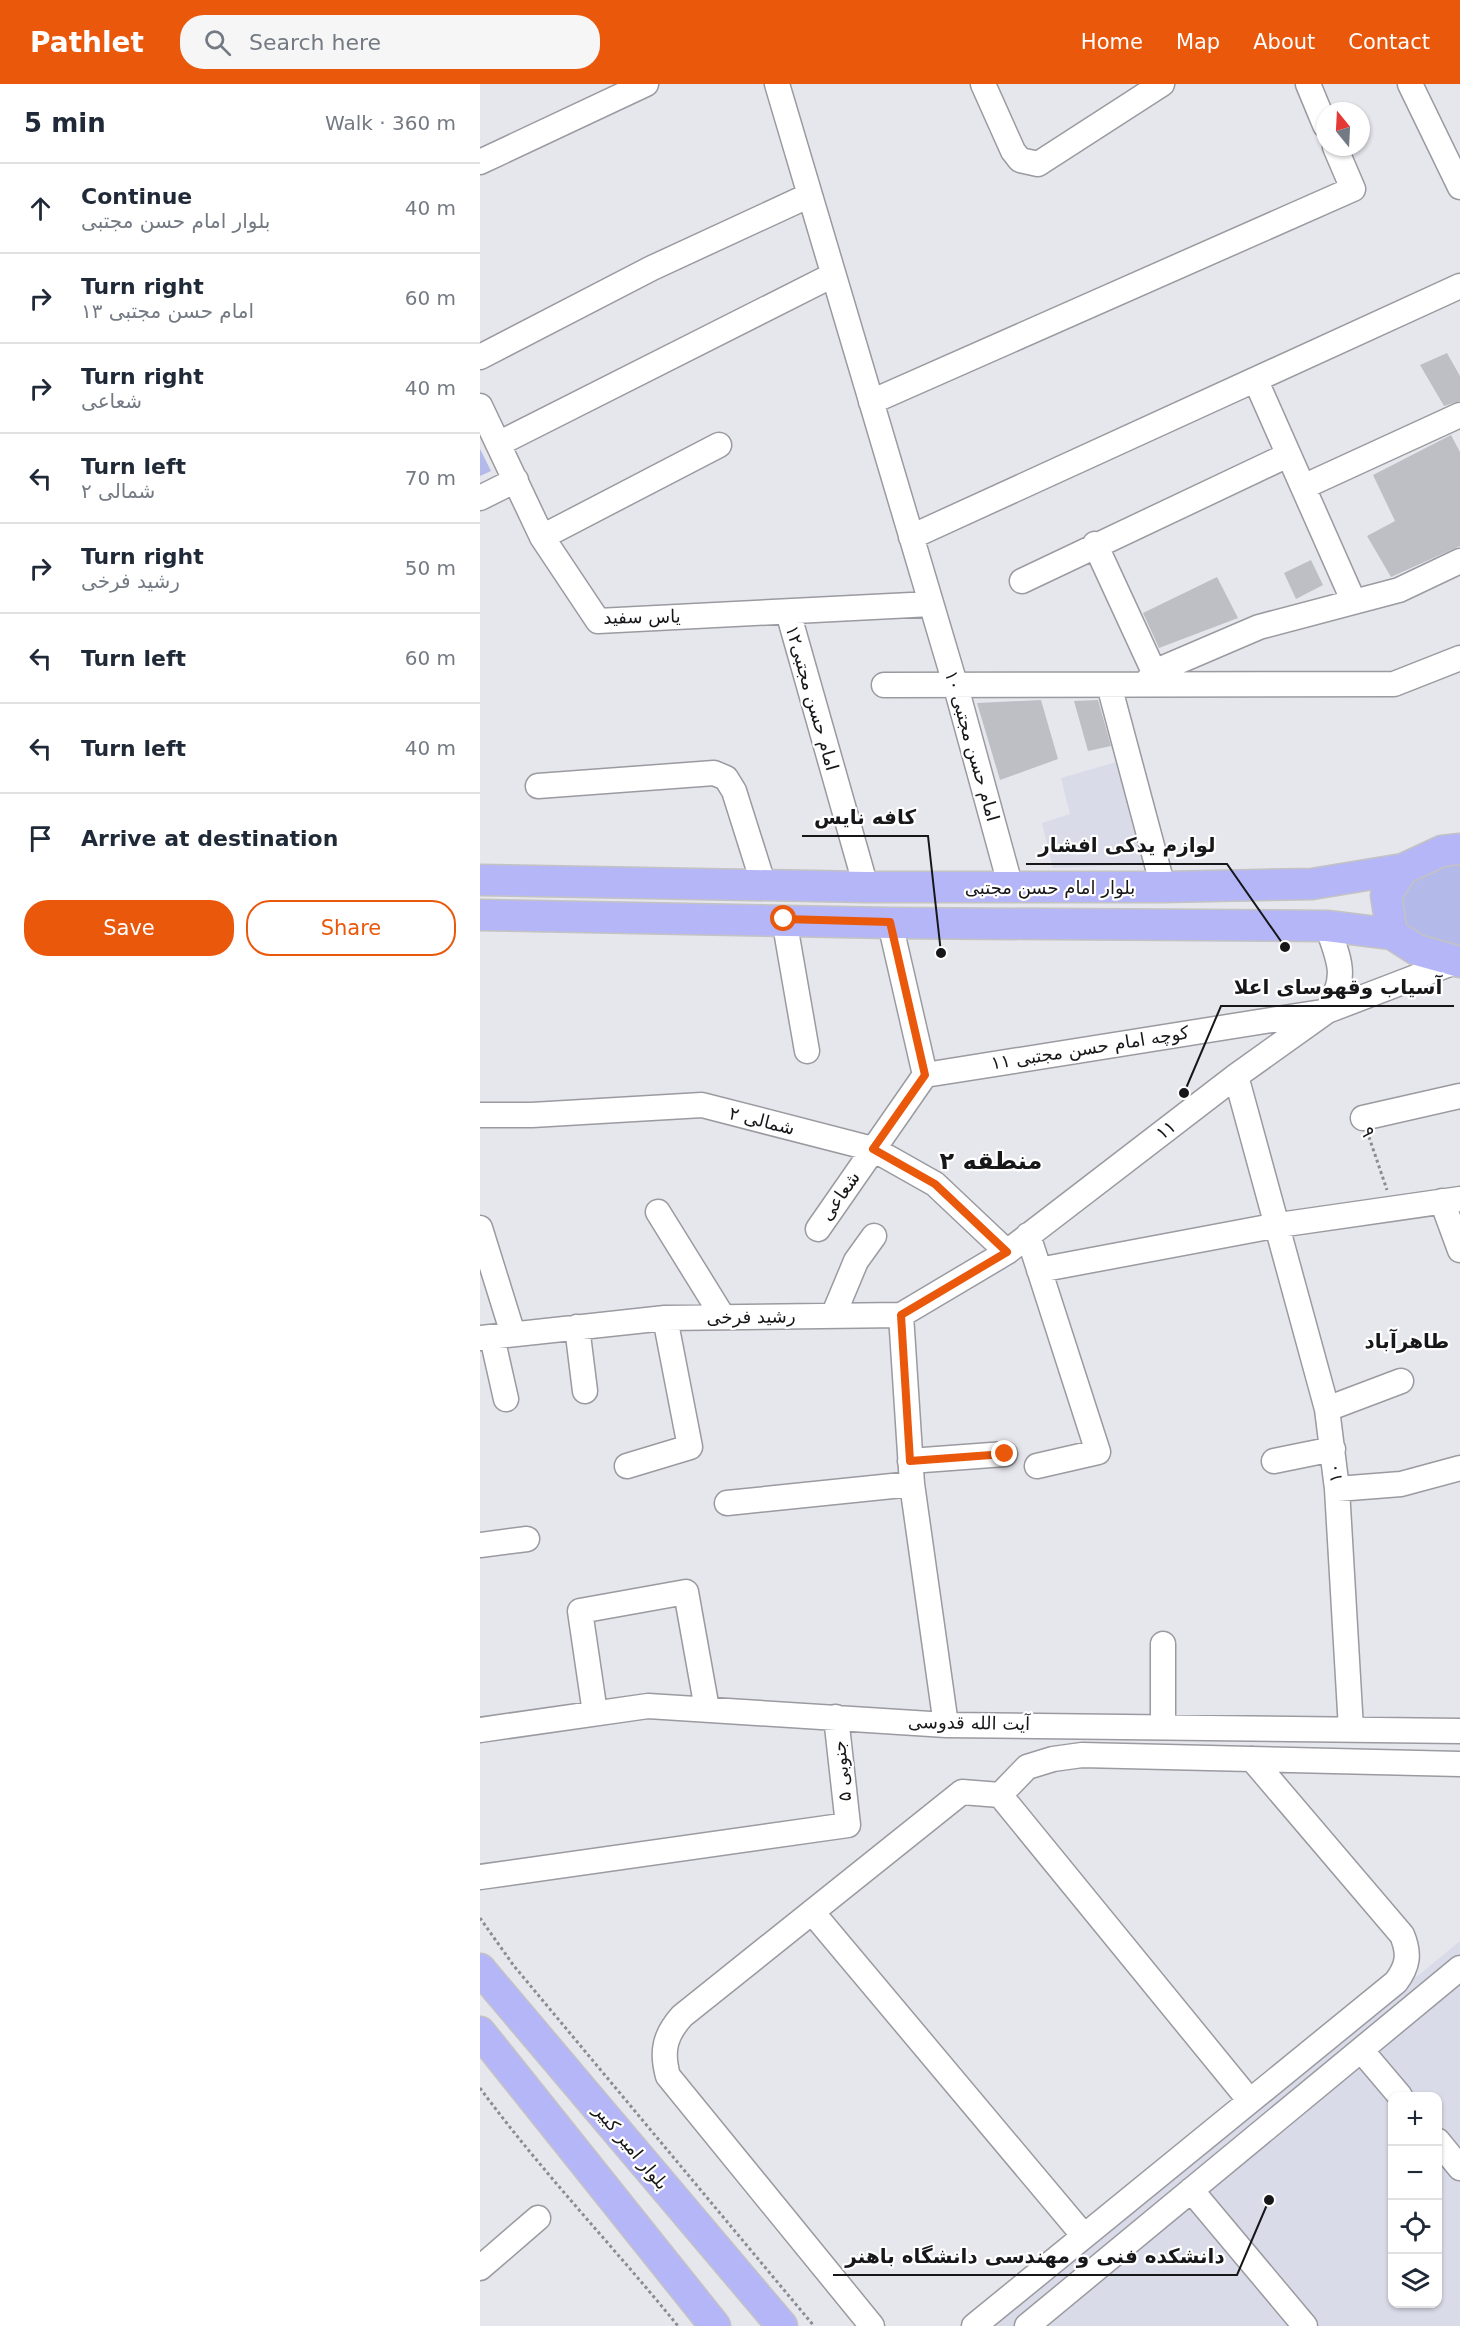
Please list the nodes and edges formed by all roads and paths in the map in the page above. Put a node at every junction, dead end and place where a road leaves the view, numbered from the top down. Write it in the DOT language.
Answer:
graph roads {
  1 [pos="646,84"];
  2 [pos="778,84"];
  3 [pos="983,84"];
  4 [pos="1162,84"];
  5 [pos="1308,84"];
  6 [pos="1410,84"];
  7 [pos="1316,103"];
  8 [pos="1339,156"];
  9 [pos="480,162"];
  10 [pos="1460,187"];
  11 [pos="810,195"];
  12 [pos="834,275"];
  13 [pos="1460,286"];
  14 [pos="480,357"];
  15 [pos="1256,381"];
  16 [pos="871,402"];
  17 [pos="480,406"];
  18 [pos="1460,415"];
  19 [pos="498,444"];
  20 [pos="719,445"];
  21 [pos="1288,455"];
  22 [pos="516,480"];
  23 [pos="1303,487"];
  24 [pos="480,498"];
  25 [pos="542,537"];
  26 [pos="911,537"];
  27 [pos="1095,544"];
  28 [pos="1460,561"];
  29 [pos="1022,580"];
  30 [pos="1353,600"];
  31 [pos="931,604"];
  32 [pos="788,612"];
  33 [pos="1460,658"];
  34 [pos="1150,677"];
  35 [pos="884,685"];
  36 [pos="1109,685"];
  37 [pos="956,687"];
  38 [pos="538,786"];
  39 [pos="1454,846"];
  40 [pos="1403,869"];
  41 [pos="480,880"];
  42 [pos="764,886"];
  43 [pos="866,887"];
  44 [pos="1164,887"];
  45 [pos="1011,888"];
  46 [pos="480,915"];
  47 [pos="784,919"];
  48 [pos="890,922"];
  49 [pos="1327,926"];
  50 [pos="1392,934"];
  51 [pos="1458,962"];
  52 [pos="1327,1011"];
  53 [pos="807,1051"];
  54 [pos="925,1075"];
  55 [pos="1236,1076"];
  56 [pos="1460,1095"];
  57 [pos="480,1115"];
  58 [pos="1363,1118"];
  59 [pos="873,1149"];
  60 [pos="1451,1200"];
  61 [pos="1392,1208"];
  62 [pos="658,1212"];
  63 [pos="1279,1224"];
  64 [pos="480,1228"];
  65 [pos="818,1229"];
  66 [pos="1028,1235"];
  67 [pos="874,1236"];
  68 [pos="1460,1250"];
  69 [pos="1007,1252"];
  70 [pos="1039,1270"];
  71 [pos="901,1315"];
  72 [pos="833,1316"];
  73 [pos="723,1317"];
  74 [pos="665,1318"];
  75 [pos="577,1327"];
  76 [pos="495,1336"];
  77 [pos="1401,1381"];
  78 [pos="585,1390"];
  79 [pos="506,1399"];
  80 [pos="1328,1409"];
  81 [pos="1333,1449"];
  82 [pos="1005,1454"];
  83 [pos="1274,1461"];
  84 [pos="627,1466"];
  85 [pos="1037,1466"];
  86 [pos="1460,1468"];
  87 [pos="911,1472"];
  88 [pos="1337,1489"];
  89 [pos="727,1503"];
  90 [pos="527,1539"];
  91 [pos="480,1545"];
  92 [pos="1163,1644"];
  93 [pos="708,1709"];
  94 [pos="595,1713"];
  95 [pos="836,1717"];
  96 [pos="946,1725"];
  97 [pos="1163,1725"];
  98 [pos="1351,1729"];
  99 [pos="480,1730"];
  100 [pos="1460,1731"];
  101 [pos="1252,1759"];
  102 [pos="1460,1764"];
  103 [pos="1000,1795"];
  104 [pos="480,1876"];
  105 [pos="812,1912"];
  106 [pos="480,1918"];
  107 [pos="1460,1968"];
  108 [pos="480,1969"];
  109 [pos="480,2032"];
  110 [pos="1361,2050"];
  111 [pos="480,2088"];
  112 [pos="1396,2092"];
  113 [pos="1250,2101"];
  114 [pos="1191,2190"];
  115 [pos="538,2218"];
  116 [pos="1084,2236"];
  117 [pos="480,2268"];
  118 [pos="678,2326"];
  119 [pos="715,2326"];
  120 [pos="782,2326"];
  121 [pos="814,2326"];
  122 [pos="872,2326"];
  123 [pos="974,2326"];
  124 [pos="1027,2326"];
  125 [pos="1305,2326"];
  1 -- 9 [label="street"];
  2 -- 11 [label="street, امام حسن مجتبی ۱۰"];
  3 -- 4 [label="street"];
  5 -- 7 [label="street"];
  6 -- 10 [label="street"];
  8 -- 16 [label="street"];
  11 -- 12 [label="street, امام حسن مجتبی ۱۰"];
  11 -- 14 [label="street"];
  12 -- 16 [label="street, امام حسن مجتبی ۱۰"];
  12 -- 19 [label="street"];
  13 -- 15 [label="street"];
  15 -- 21 [label="street"];
  15 -- 26 [label="street"];
  16 -- 26 [label="street, امام حسن مجتبی ۱۰"];
  17 -- 19 [label="street, یاس سفید"];
  18 -- 23 [label="street"];
  19 -- 22 [label="street, یاس سفید"];
  20 -- 25 [label="street"];
  21 -- 23 [label="street"];
  21 -- 27 [label="street"];
  22 -- 24 [label="street"];
  22 -- 25 [label="street, یاس سفید"];
  23 -- 30 [label="street"];
  25 -- 32 [label="street, یاس سفید"];
  26 -- 31 [label="street, امام حسن مجتبی ۱۰"];
  27 -- 29 [label="street"];
  27 -- 34 [label="street"];
  28 -- 30 [label="street"];
  30 -- 34 [label="street"];
  31 -- 32 [label="street, یاس سفید"];
  31 -- 37 [label="street, امام حسن مجتبی ۱۰"];
  32 -- 43 [label="street, امام حسن مجتبی۱۲"];
  33 -- 34 [label="street"];
  34 -- 36 [label="street"];
  35 -- 37 [label="street"];
  36 -- 37 [label="street"];
  36 -- 44 [label="street"];
  37 -- 45 [label="street, امام حسن مجتبی ۱۰"];
  38 -- 42 [label="street"];
  39 -- 40 [label="main road, بلوار امام حسن مجتبی"];
  40 -- 44 [label="main road, بلوار امام حسن مجتبی"];
  40 -- 50 [label="main road"];
  41 -- 42 [label="main road, بلوار امام حسن مجتبی"];
  42 -- 43 [label="main road, بلوار امام حسن مجتبی"];
  43 -- 45 [label="main road, بلوار امام حسن مجتبی"];
  44 -- 45 [label="main road, بلوار امام حسن مجتبی"];
  46 -- 47 [label="main road, بلوار امام حسن مجتبی"];
  47 -- 48 [label="main road, بلوار امام حسن مجتبی"];
  47 -- 53 [label="street"];
  48 -- 49 [label="main road, بلوار امام حسن مجتبی"];
  48 -- 54 [label="street"];
  49 -- 50 [label="main road, بلوار امام حسن مجتبی"];
  49 -- 52 [label="street, ۱۱"];
  50 -- 51 [label="main road"];
  51 -- 52 [label="street, ۱۱"];
  52 -- 54 [label="street, کوچه امام حسن مجتبی ۱۱"];
  52 -- 55 [label="street, ۱۱"];
  54 -- 59 [label="street, شعاعی"];
  55 -- 63 [label="street, ۱۰"];
  55 -- 66 [label="street, ۱۱"];
  56 -- 58 [label="street, ۹"];
  57 -- 59 [label="street, ۲ شمالی"];
  58 -- 61 [label="path, ۹"];
  59 -- 65 [label="street, شعاعی"];
  59 -- 69 [label="street, ۲ شمالی"];
  60 -- 61 [label="street"];
  60 -- 68 [label="street"];
  61 -- 63 [label="street"];
  62 -- 73 [label="street"];
  63 -- 70 [label="street"];
  63 -- 80 [label="street, ۱۰"];
  64 -- 76 [label="street"];
  66 -- 69 [label="street, ۱۱"];
  66 -- 70 [label="street"];
  67 -- 72 [label="street"];
  69 -- 71 [label="street, رشید فرخی"];
  70 -- 85 [label="street"];
  71 -- 72 [label="street, رشید فرخی"];
  71 -- 87 [label="street"];
  72 -- 73 [label="street, رشید فرخی"];
  73 -- 74 [label="street, رشید فرخی"];
  74 -- 75 [label="street, رشید فرخی"];
  74 -- 84 [label="street"];
  75 -- 76 [label="street, رشید فرخی"];
  75 -- 78 [label="street"];
  76 -- 79 [label="street"];
  77 -- 80 [label="street"];
  80 -- 81 [label="street, ۱۰"];
  81 -- 83 [label="street"];
  81 -- 88 [label="street, ۱۰"];
  82 -- 87 [label="street"];
  86 -- 88 [label="street"];
  87 -- 89 [label="street"];
  87 -- 96 [label="street"];
  88 -- 98 [label="street, ۱۰"];
  90 -- 91 [label="street"];
  92 -- 97 [label="street"];
  93 -- 94 [label="street, آیت الله قدوسی"];
  93 -- 94 [label="street"];
  93 -- 95 [label="street, آیت الله قدوسی"];
  94 -- 99 [label="street, آیت الله قدوسی"];
  95 -- 96 [label="street, آیت الله قدوسی"];
  95 -- 104 [label="street, ۵ جنوبی"];
  96 -- 97 [label="street, آیت الله قدوسی"];
  97 -- 98 [label="street, آیت الله قدوسی"];
  98 -- 100 [label="street, آیت الله قدوسی"];
  101 -- 102 [label="street"];
  101 -- 103 [label="street"];
  101 -- 113 [label="street"];
  103 -- 105 [label="street"];
  103 -- 113 [label="street"];
  105 -- 116 [label="street"];
  105 -- 122 [label="street"];
  106 -- 121 [label="path"];
  107 -- 110 [label="street"];
  108 -- 120 [label="main road, بلوار امیر کبیر"];
  109 -- 119 [label="main road"];
  110 -- 112 [label="street"];
  110 -- 114 [label="street"];
  111 -- 118 [label="path"];
  113 -- 116 [label="street"];
  114 -- 124 [label="street"];
  114 -- 125 [label="street"];
  115 -- 117 [label="street"];
  116 -- 123 [label="street"];
}
